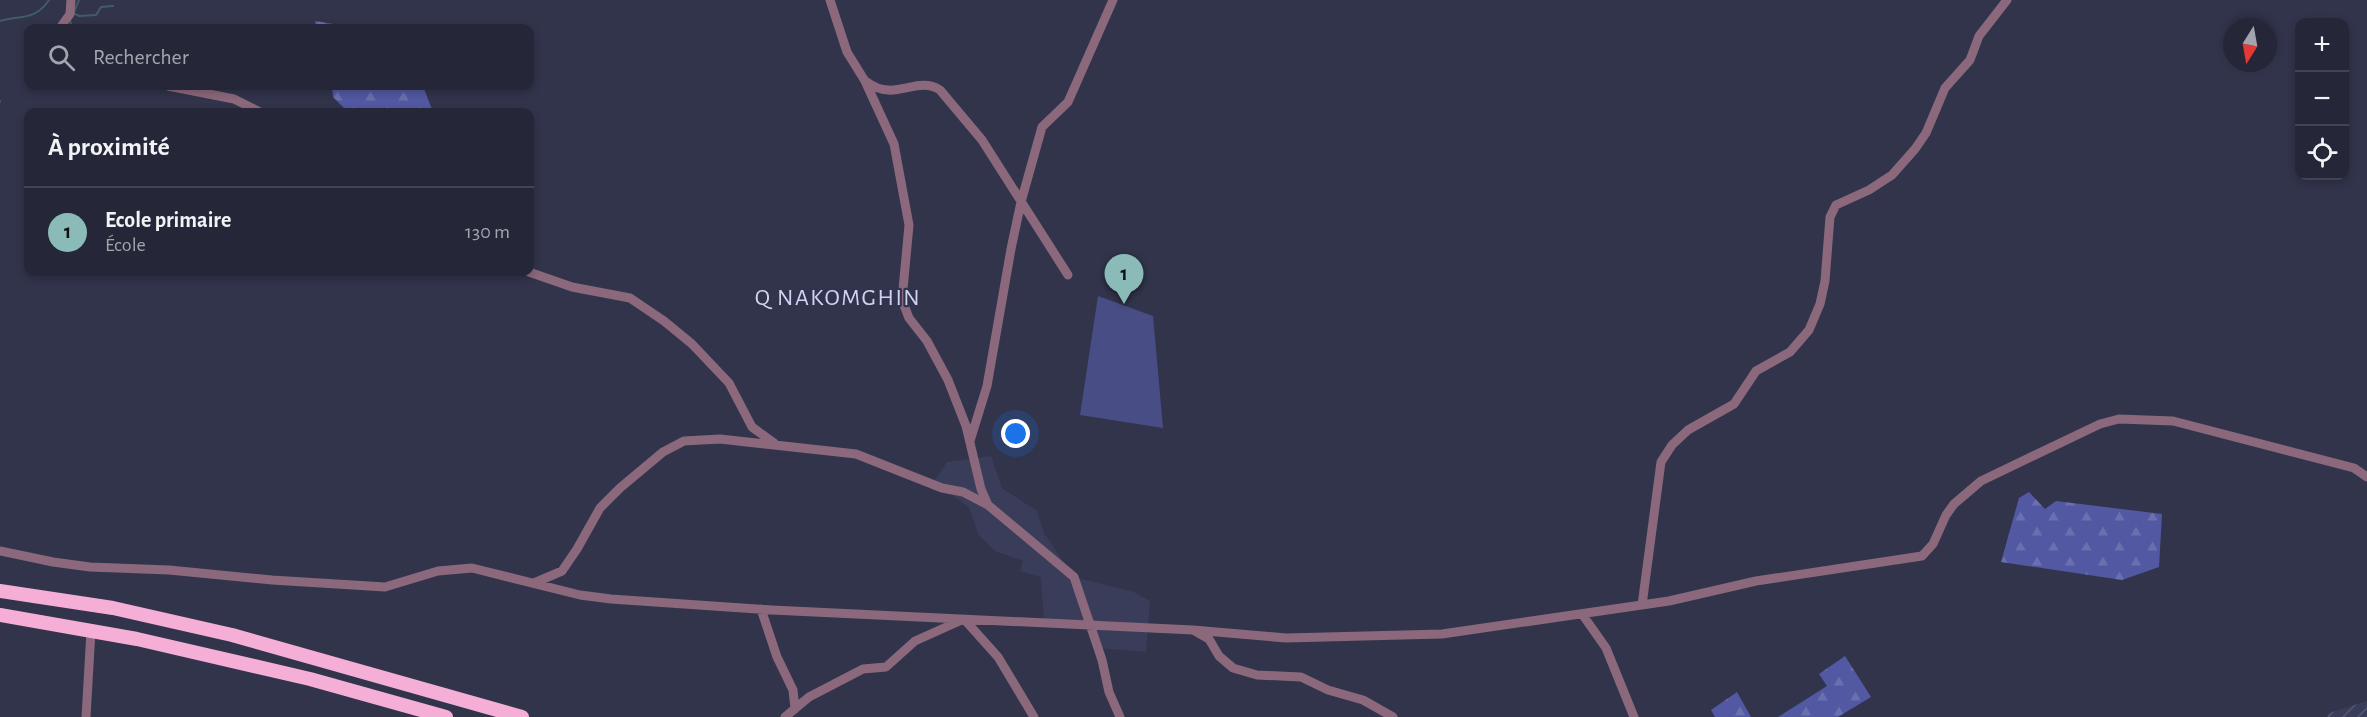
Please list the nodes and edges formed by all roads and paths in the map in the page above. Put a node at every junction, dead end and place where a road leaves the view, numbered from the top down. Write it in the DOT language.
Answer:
graph roads {
  1 [pos="71,0"];
  2 [pos="830,0"];
  3 [pos="1113,0"];
  4 [pos="2007,0"];
  5 [pos="63,24"];
  6 [pos="865,81"];
  7 [pos="188,90"];
  8 [pos="252,108"];
  9 [pos="1021,202"];
  10 [pos="534,274"];
  11 [pos="1068,275"];
  12 [pos="969,443"];
  13 [pos="776,444"];
  14 [pos="2367,477"];
  15 [pos="988,505"];
  16 [pos="0,551"];
  17 [pos="534,584"];
  18 [pos="0,591"];
  19 [pos="1642,605"];
  20 [pos="761,609"];
  21 [pos="1582,614"];
  22 [pos="0,615"];
  23 [pos="964,619"];
  24 [pos="1091,625"];
  25 [pos="1193,630"];
  26 [pos="91,631"];
  27 [pos="795,709"];
  28 [pos="86,717"];
  29 [pos="446,717"];
  30 [pos="522,717"];
  31 [pos="785,717"];
  32 [pos="1034,717"];
  33 [pos="1120,717"];
  34 [pos="1394,717"];
  35 [pos="1634,717"];
  1 -- 5 [label="street"];
  2 -- 6 [label="street"];
  3 -- 9 [label="street"];
  4 -- 19 [label="street"];
  6 -- 9 [label="street"];
  6 -- 12 [label="street"];
  7 -- 8 [label="street"];
  9 -- 11 [label="street"];
  9 -- 12 [label="street"];
  10 -- 13 [label="street"];
  12 -- 15 [label="street"];
  13 -- 15 [label="street"];
  13 -- 17 [label="street"];
  14 -- 19 [label="street"];
  15 -- 24 [label="street"];
  16 -- 17 [label="street"];
  17 -- 20 [label="street"];
  18 -- 30 [label="highway"];
  19 -- 21 [label="street"];
  20 -- 23 [label="street"];
  20 -- 27 [label="street"];
  21 -- 25 [label="street"];
  21 -- 35 [label="street"];
  22 -- 26 [label="highway"];
  23 -- 24 [label="street"];
  23 -- 27 [label="street"];
  23 -- 32 [label="street"];
  24 -- 25 [label="street"];
  24 -- 33 [label="street"];
  25 -- 34 [label="street"];
  26 -- 28 [label="street"];
  26 -- 29 [label="highway"];
  27 -- 31 [label="street"];
}
